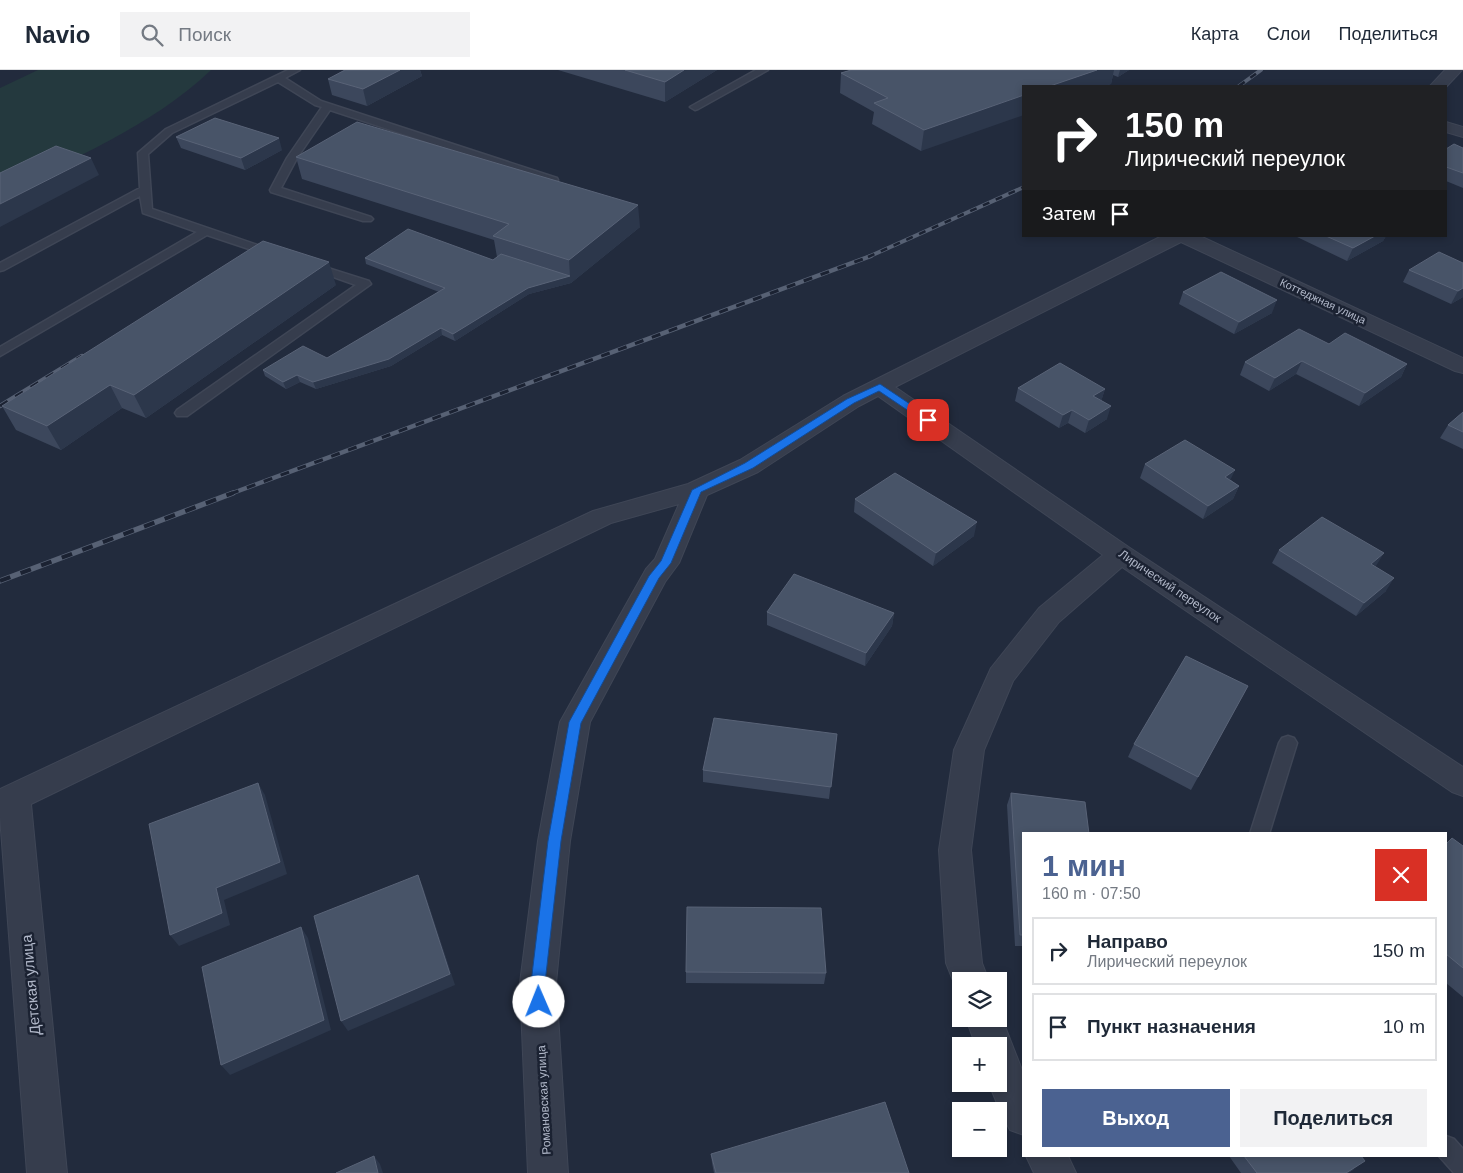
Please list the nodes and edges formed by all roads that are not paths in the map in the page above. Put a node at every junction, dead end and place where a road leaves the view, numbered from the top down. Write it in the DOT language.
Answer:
graph roads {
  1 [pos="295,70"];
  2 [pos="763,70"];
  3 [pos="1454,70"];
  4 [pos="278,78"];
  5 [pos="1439,85"];
  6 [pos="328,106"];
  7 [pos="695,107"];
  8 [pos="1447,127"];
  9 [pos="1463,132"];
  10 [pos="561,183"];
  11 [pos="145,189"];
  12 [pos="368,220"];
  13 [pos="206,231"];
  14 [pos="1175,237"];
  15 [pos="1186,237"];
  16 [pos="0,268"];
  17 [pos="0,352"];
  18 [pos="1463,366"];
  19 [pos="880,387"];
  20 [pos="182,413"];
  21 [pos="697,490"];
  22 [pos="1121,554"];
  23 [pos="1288,743"];
  24 [pos="1463,783"];
  25 [pos="7,800"];
  26 [pos="1260,832"];
  27 [pos="968,972"];
  28 [pos="1007,1081"];
  29 [pos="1022,1112"];
  30 [pos="1447,1148"];
  31 [pos="1047,1157"];
  32 [pos="1463,1166"];
  33 [pos="47,1173"];
  34 [pos="548,1173"];
  35 [pos="1056,1173"];
  1 -- 4 [label="lane"];
  2 -- 7 [label="lane"];
  3 -- 5 [label="street"];
  4 -- 6 [label="lane"];
  4 -- 11 [label="lane"];
  6 -- 10 [label="lane"];
  6 -- 12 [label="lane"];
  8 -- 9 [label="street"];
  11 -- 13 [label="lane"];
  11 -- 16 [label="lane"];
  13 -- 17 [label="lane"];
  13 -- 20 [label="lane"];
  14 -- 19 [label="street"];
  15 -- 18 [label="street, Коттеджная улица"];
  19 -- 21 [label="street"];
  19 -- 22 [label="street, Лирический переулок"];
  21 -- 25 [label="street"];
  21 -- 34 [label="street, Романовская улица"];
  22 -- 24 [label="street, Лирический переулок"];
  22 -- 27 [label="street"];
  23 -- 26 [label="lane"];
  25 -- 33 [label="street, Детская улица"];
  28 -- 29 [label="street"];
  30 -- 32 [label="lane"];
  31 -- 35 [label="street"];
}
